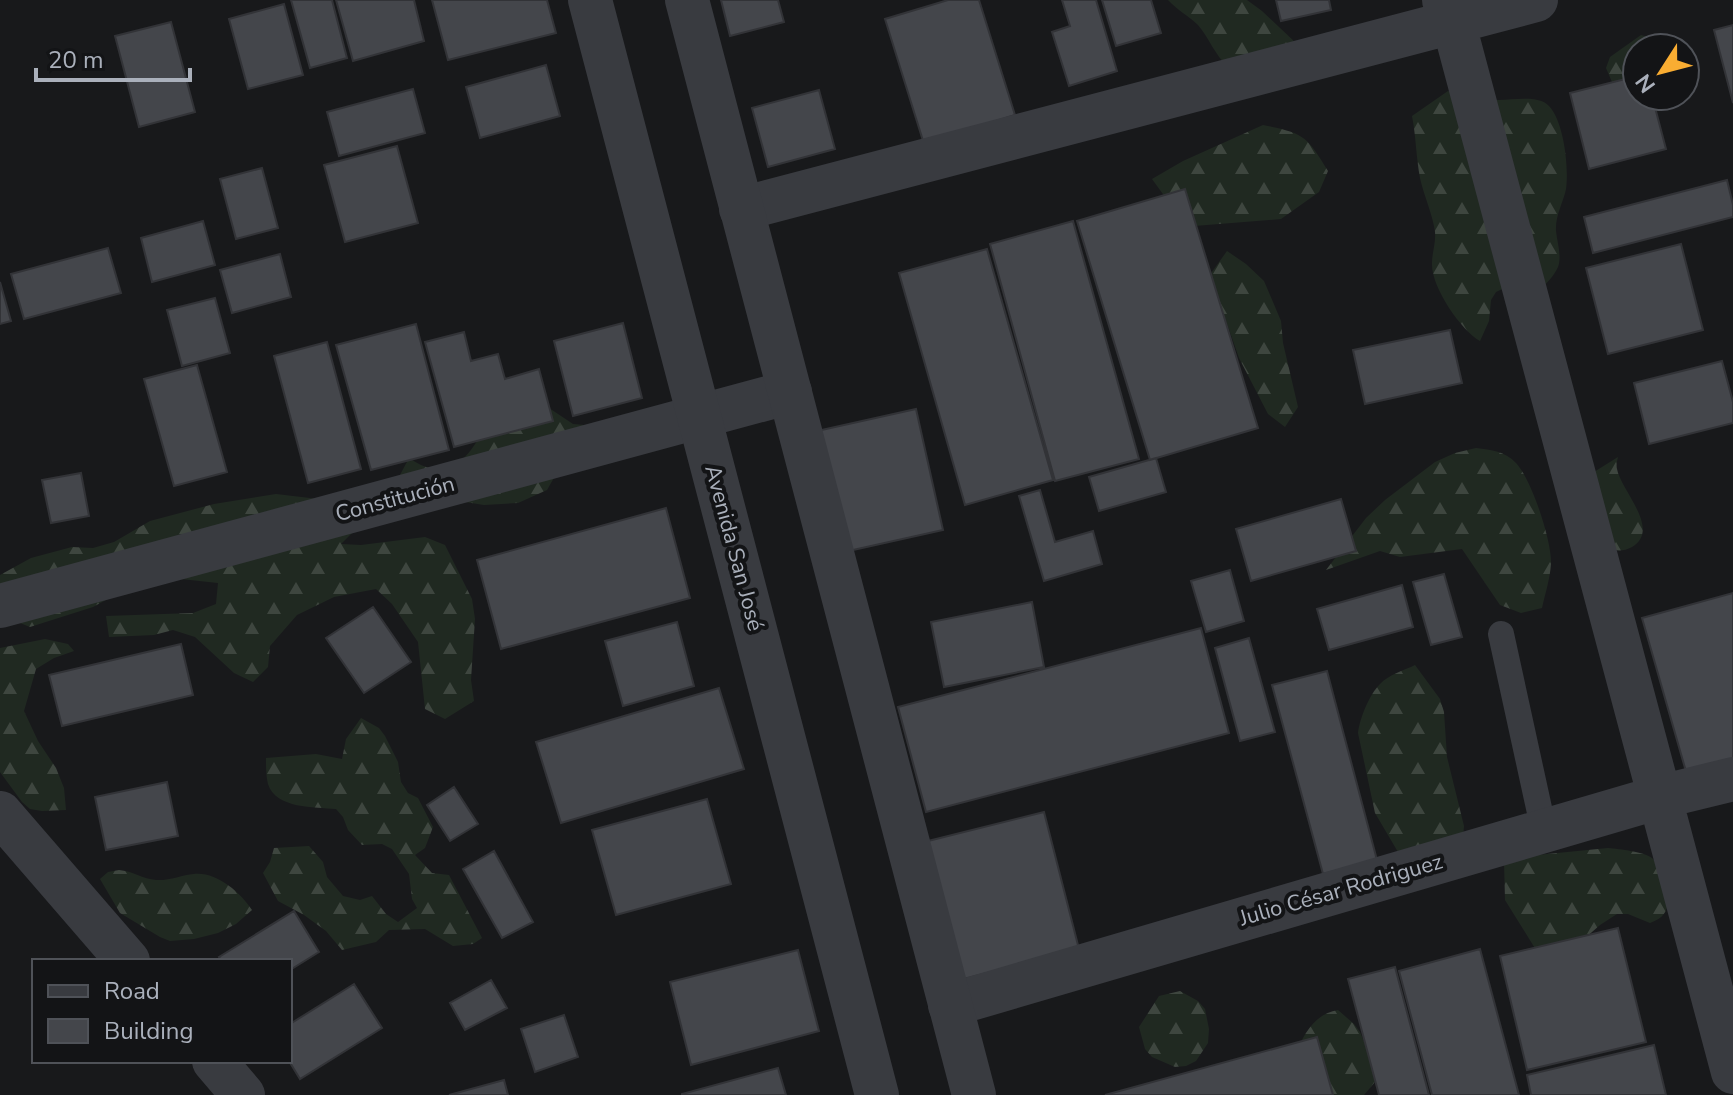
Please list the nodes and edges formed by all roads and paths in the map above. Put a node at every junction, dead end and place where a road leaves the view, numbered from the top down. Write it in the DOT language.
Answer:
graph roads {
  1 [pos="590,0"];
  2 [pos="687,0"];
  3 [pos="1536,0"];
  4 [pos="1449,11"];
  5 [pos="741,209"];
  6 [pos="790,392"];
  7 [pos="699,417"];
  8 [pos="0,606"];
  9 [pos="1501,634"];
  10 [pos="1733,779"];
  11 [pos="1660,797"];
  12 [pos="0,813"];
  13 [pos="1544,831"];
  14 [pos="126,959"];
  15 [pos="950,1005"];
  16 [pos="216,1063"];
  17 [pos="1733,1072"];
  18 [pos="243,1095"];
  19 [pos="877,1095"];
  20 [pos="974,1095"];
  1 -- 7 [label="street, Avenida San José"];
  2 -- 5 [label="street"];
  3 -- 4 [label="street"];
  4 -- 5 [label="street"];
  4 -- 11 [label="street"];
  5 -- 6 [label="street"];
  6 -- 7 [label="street, Constitución"];
  6 -- 15 [label="street"];
  7 -- 8 [label="street, Constitución"];
  7 -- 19 [label="street, Avenida San José"];
  9 -- 13 [label="lane"];
  10 -- 11 [label="street, Julio César Rodriguez"];
  11 -- 13 [label="street, Julio César Rodriguez"];
  11 -- 17 [label="street"];
  12 -- 14 [label="street"];
  13 -- 15 [label="street, Julio César Rodriguez"];
  15 -- 20 [label="street"];
  16 -- 18 [label="street"];
}
